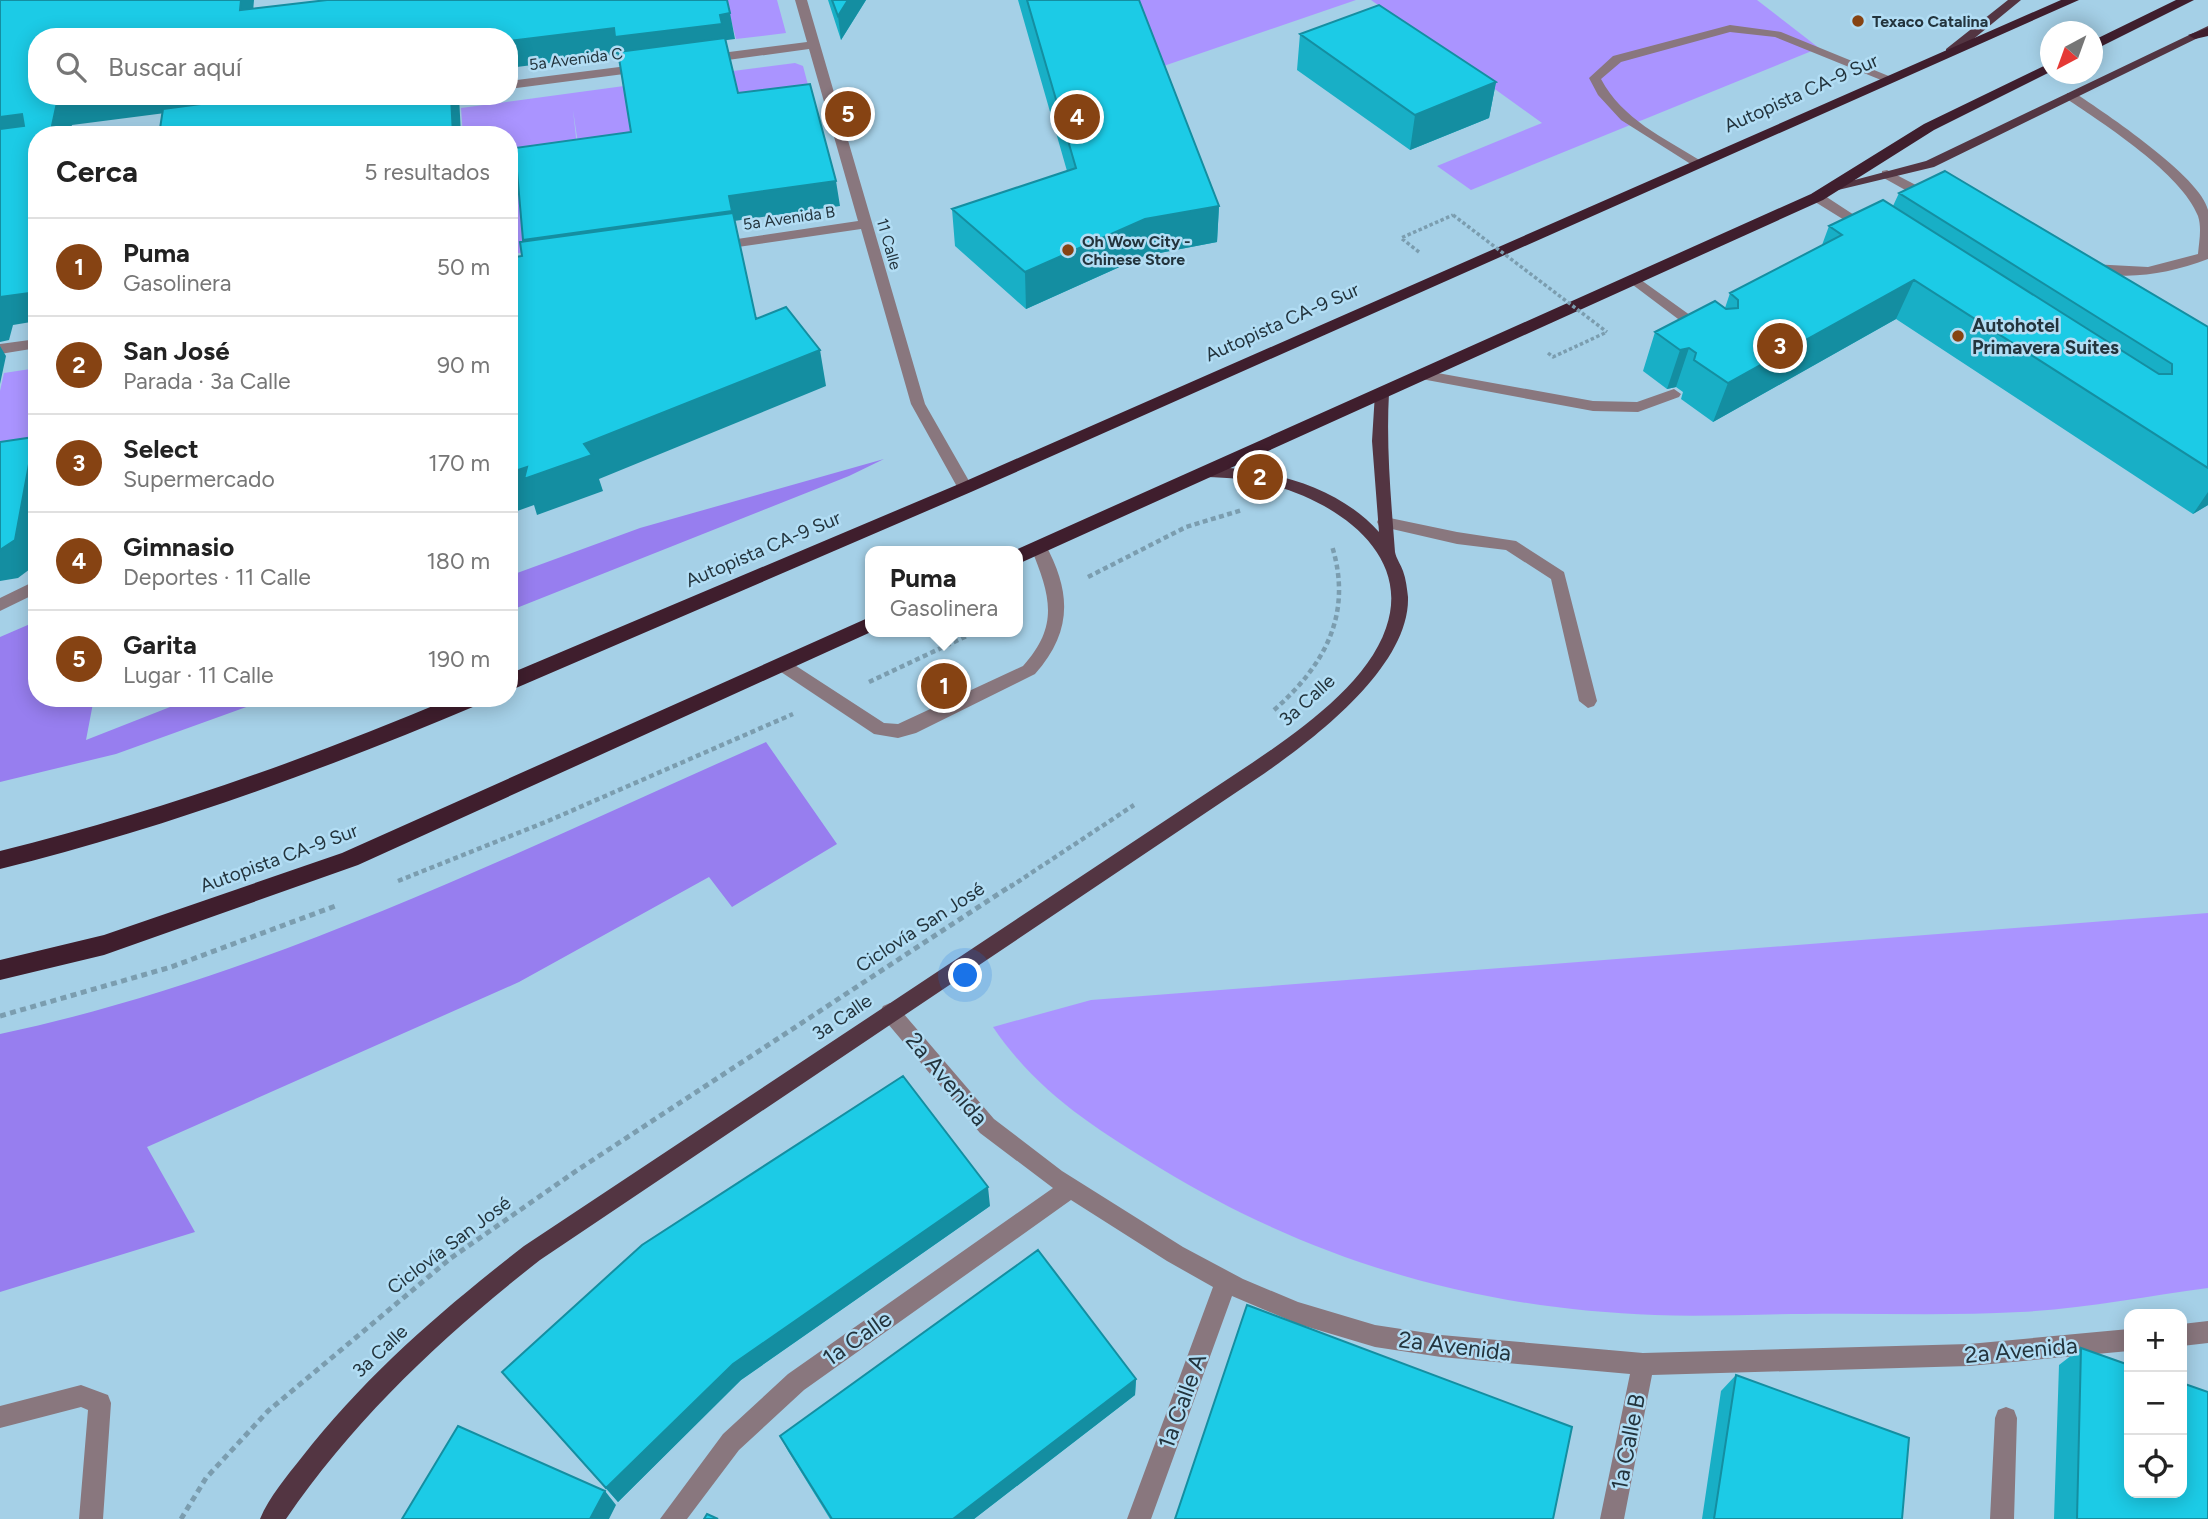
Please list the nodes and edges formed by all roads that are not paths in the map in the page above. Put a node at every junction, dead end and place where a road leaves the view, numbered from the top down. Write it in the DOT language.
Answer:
graph roads {
  1 [pos="801,0"];
  2 [pos="2015,0"];
  3 [pos="2072,0"];
  4 [pos="2187,0"];
  5 [pos="2204,32"];
  6 [pos="2103,42"];
  7 [pos="813,45"];
  8 [pos="1950,52"];
  9 [pos="689,62"];
  10 [pos="661,65"];
  11 [pos="2040,72"];
  12 [pos="1889,79"];
  13 [pos="518,84"];
  14 [pos="2071,96"];
  15 [pos="1697,164"];
  16 [pos="1887,174"];
  17 [pos="1838,186"];
  18 [pos="1817,197"];
  19 [pos="1947,206"];
  20 [pos="865,224"];
  21 [pos="1885,240"];
  22 [pos="696,249"];
  23 [pos="2078,264"];
  24 [pos="1634,279"];
  25 [pos="1717,342"];
  26 [pos="28,345"];
  27 [pos="0,349"];
  28 [pos="1421,375"];
  29 [pos="1382,393"];
  30 [pos="1674,394"];
  31 [pos="1206,472"];
  32 [pos="965,488"];
  33 [pos="1385,522"];
  34 [pos="1038,548"];
  35 [pos="1388,551"];
  36 [pos="1023,554"];
  37 [pos="28,591"];
  38 [pos="0,605"];
  39 [pos="865,626"];
  40 [pos="781,664"];
  41 [pos="518,679"];
  42 [pos="1588,701"];
  43 [pos="452,707"];
  44 [pos="0,860"];
  45 [pos="0,970"];
  46 [pos="891,1012"];
  47 [pos="1070,1188"];
  48 [pos="1226,1282"];
  49 [pos="2208,1332"];
  50 [pos="2187,1334"];
  51 [pos="2124,1340"];
  52 [pos="1643,1364"];
  53 [pos="0,1417"];
  54 [pos="2006,1418"];
  55 [pos="91,1519"];
  56 [pos="272,1519"];
  57 [pos="672,1519"];
  58 [pos="1139,1519"];
  59 [pos="1612,1519"];
  60 [pos="2002,1519"];
  1 -- 7 [label="street, 11 Calle"];
  2 -- 8 [label="main road"];
  3 -- 8 [label="highway, Autopista CA-9 Sur"];
  4 -- 6 [label="highway"];
  5 -- 14 [label="main road"];
  7 -- 9 [label="street"];
  7 -- 20 [label="street, 11 Calle"];
  8 -- 12 [label="highway, Autopista CA-9 Sur"];
  10 -- 13 [label="street, 5a Avenida C"];
  11 -- 17 [label="highway"];
  12 -- 15 [label="highway, Autopista CA-9 Sur"];
  12 -- 15 [label="street"];
  14 -- 16 [label="main road"];
  14 -- 23 [label="street"];
  15 -- 32 [label="highway, Autopista CA-9 Sur"];
  16 -- 17 [label="main road"];
  16 -- 19 [label="street"];
  17 -- 18 [label="highway"];
  18 -- 21 [label="street"];
  18 -- 24 [label="highway"];
  20 -- 22 [label="street, 5a Avenida B"];
  20 -- 32 [label="street, 11 Calle"];
  24 -- 25 [label="street"];
  24 -- 28 [label="highway"];
  26 -- 27 [label="street"];
  28 -- 29 [label="highway"];
  28 -- 30 [label="street"];
  29 -- 31 [label="highway"];
  29 -- 33 [label="main road, 3a Calle"];
  31 -- 34 [label="highway"];
  31 -- 35 [label="main road, 3a Calle"];
  32 -- 41 [label="highway, Autopista CA-9 Sur"];
  33 -- 35 [label="main road, 3a Calle"];
  33 -- 42 [label="street"];
  34 -- 36 [label="highway"];
  34 -- 40 [label="street"];
  35 -- 46 [label="main road, 3a Calle"];
  37 -- 38 [label="street"];
  39 -- 40 [label="highway, Autopista CA-9 Sur"];
  40 -- 45 [label="highway, Autopista CA-9 Sur"];
  43 -- 44 [label="highway"];
  46 -- 47 [label="street, 2a Avenida"];
  46 -- 56 [label="main road, 3a Calle"];
  47 -- 48 [label="street, 2a Avenida"];
  47 -- 57 [label="street, 1a Calle"];
  48 -- 52 [label="street, 2a Avenida"];
  48 -- 58 [label="street, 1a Calle A"];
  49 -- 50 [label="street"];
  51 -- 52 [label="street, 2a Avenida"];
  52 -- 59 [label="street, 1a Calle B"];
  53 -- 55 [label="street"];
  54 -- 60 [label="street"];
}
